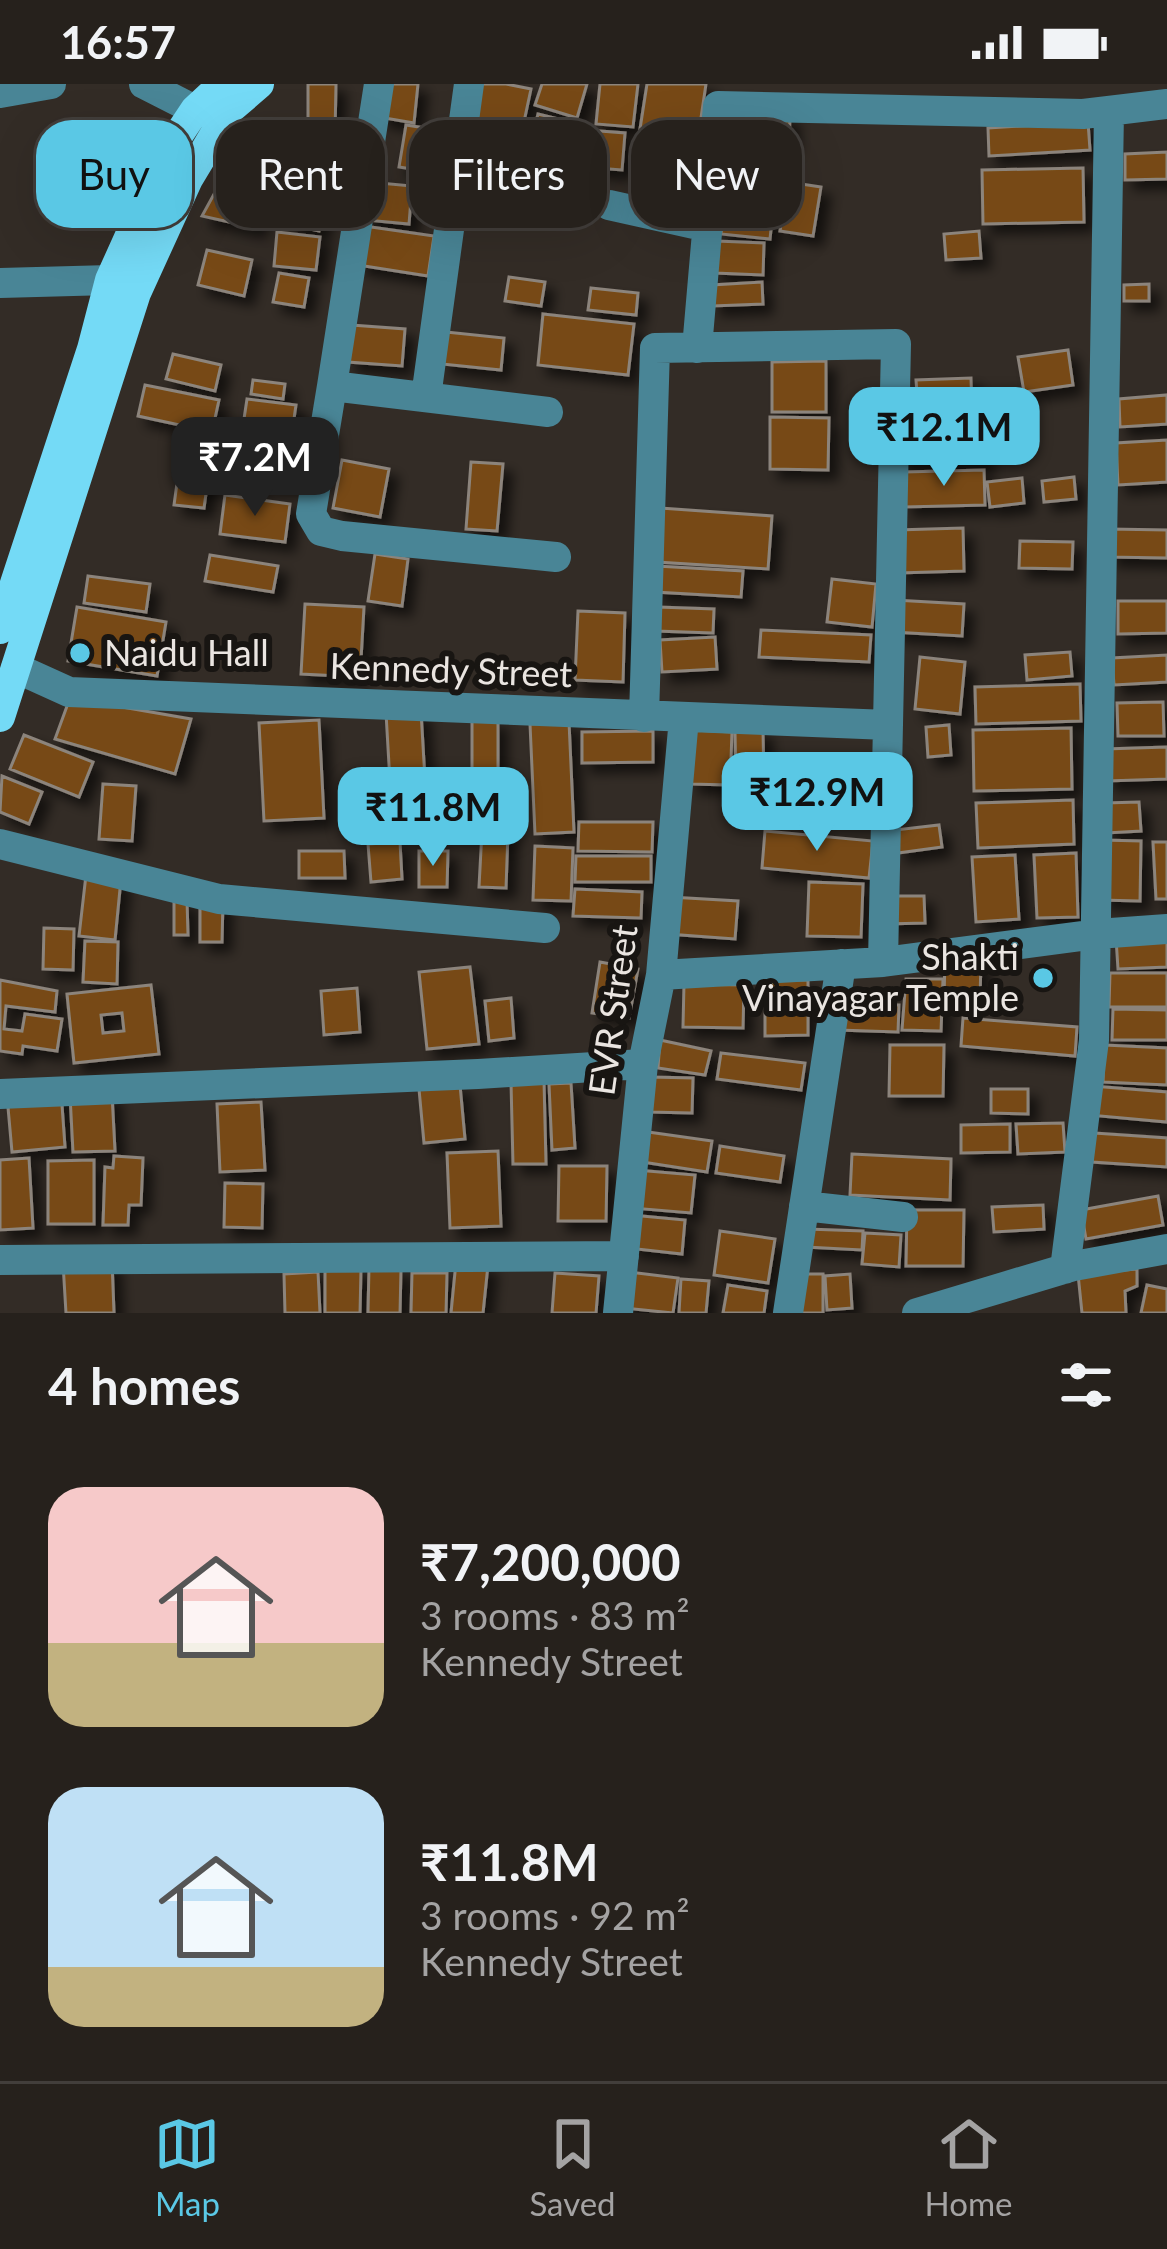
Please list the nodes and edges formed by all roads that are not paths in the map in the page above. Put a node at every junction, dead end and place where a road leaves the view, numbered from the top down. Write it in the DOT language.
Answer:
graph roads {
  1 [pos="51,84"];
  2 [pos="144,84"];
  3 [pos="223,84"];
  4 [pos="259,84"];
  5 [pos="379,84"];
  6 [pos="469,84"];
  7 [pos="0,93"];
  8 [pos="839,96"];
  9 [pos="1125,101"];
  10 [pos="1167,104"];
  11 [pos="194,110"];
  12 [pos="717,120"];
  13 [pos="609,205"];
  14 [pos="631,210"];
  15 [pos="708,228"];
  16 [pos="110,280"];
  17 [pos="0,283"];
  18 [pos="697,348"];
  19 [pos="332,386"];
  20 [pos="426,397"];
  21 [pos="548,412"];
  22 [pos="556,557"];
  23 [pos="0,629"];
  24 [pos="16,668"];
  25 [pos="0,717"];
  26 [pos="644,717"];
  27 [pos="684,718"];
  28 [pos="888,725"];
  29 [pos="0,844"];
  30 [pos="544,928"];
  31 [pos="1167,929"];
  32 [pos="1097,934"];
  33 [pos="883,962"];
  34 [pos="841,964"];
  35 [pos="661,976"];
  36 [pos="643,1064"];
  37 [pos="0,1094"];
  38 [pos="804,1206"];
  39 [pos="903,1216"];
  40 [pos="1167,1249"];
  41 [pos="624,1256"];
  42 [pos="0,1260"];
  43 [pos="1065,1269"];
  44 [pos="618,1313"];
  45 [pos="788,1313"];
  46 [pos="917,1313"];
  1 -- 7 [label="street"];
  2 -- 11 [label="street"];
  3 -- 11 [label="main road"];
  4 -- 24 [label="main road"];
  5 -- 19 [label="street"];
  6 -- 20 [label="street"];
  8 -- 9 [label="street"];
  8 -- 12 [label="street"];
  9 -- 10 [label="street"];
  9 -- 32 [label="street"];
  11 -- 16 [label="main road"];
  13 -- 14 [label="street"];
  15 -- 18 [label="street"];
  16 -- 17 [label="street"];
  16 -- 23 [label="main road"];
  18 -- 26 [label="street"];
  18 -- 28 [label="street"];
  19 -- 20 [label="street"];
  19 -- 22 [label="street"];
  20 -- 21 [label="street"];
  24 -- 25 [label="main road"];
  24 -- 26 [label="street, Kennedy Street"];
  26 -- 27 [label="street, Kennedy Street"];
  27 -- 28 [label="street, Kennedy Street"];
  27 -- 35 [label="street, EVR Street"];
  28 -- 33 [label="street"];
  29 -- 30 [label="street"];
  31 -- 32 [label="street"];
  32 -- 33 [label="street"];
  32 -- 43 [label="street"];
  33 -- 34 [label="street"];
  34 -- 35 [label="street"];
  34 -- 38 [label="street"];
  35 -- 36 [label="street, EVR Street"];
  36 -- 37 [label="street"];
  36 -- 41 [label="street, EVR Street"];
  38 -- 39 [label="street"];
  38 -- 45 [label="street"];
  40 -- 43 [label="street"];
  41 -- 42 [label="street"];
  41 -- 44 [label="street, EVR Street"];
  43 -- 46 [label="street"];
}
